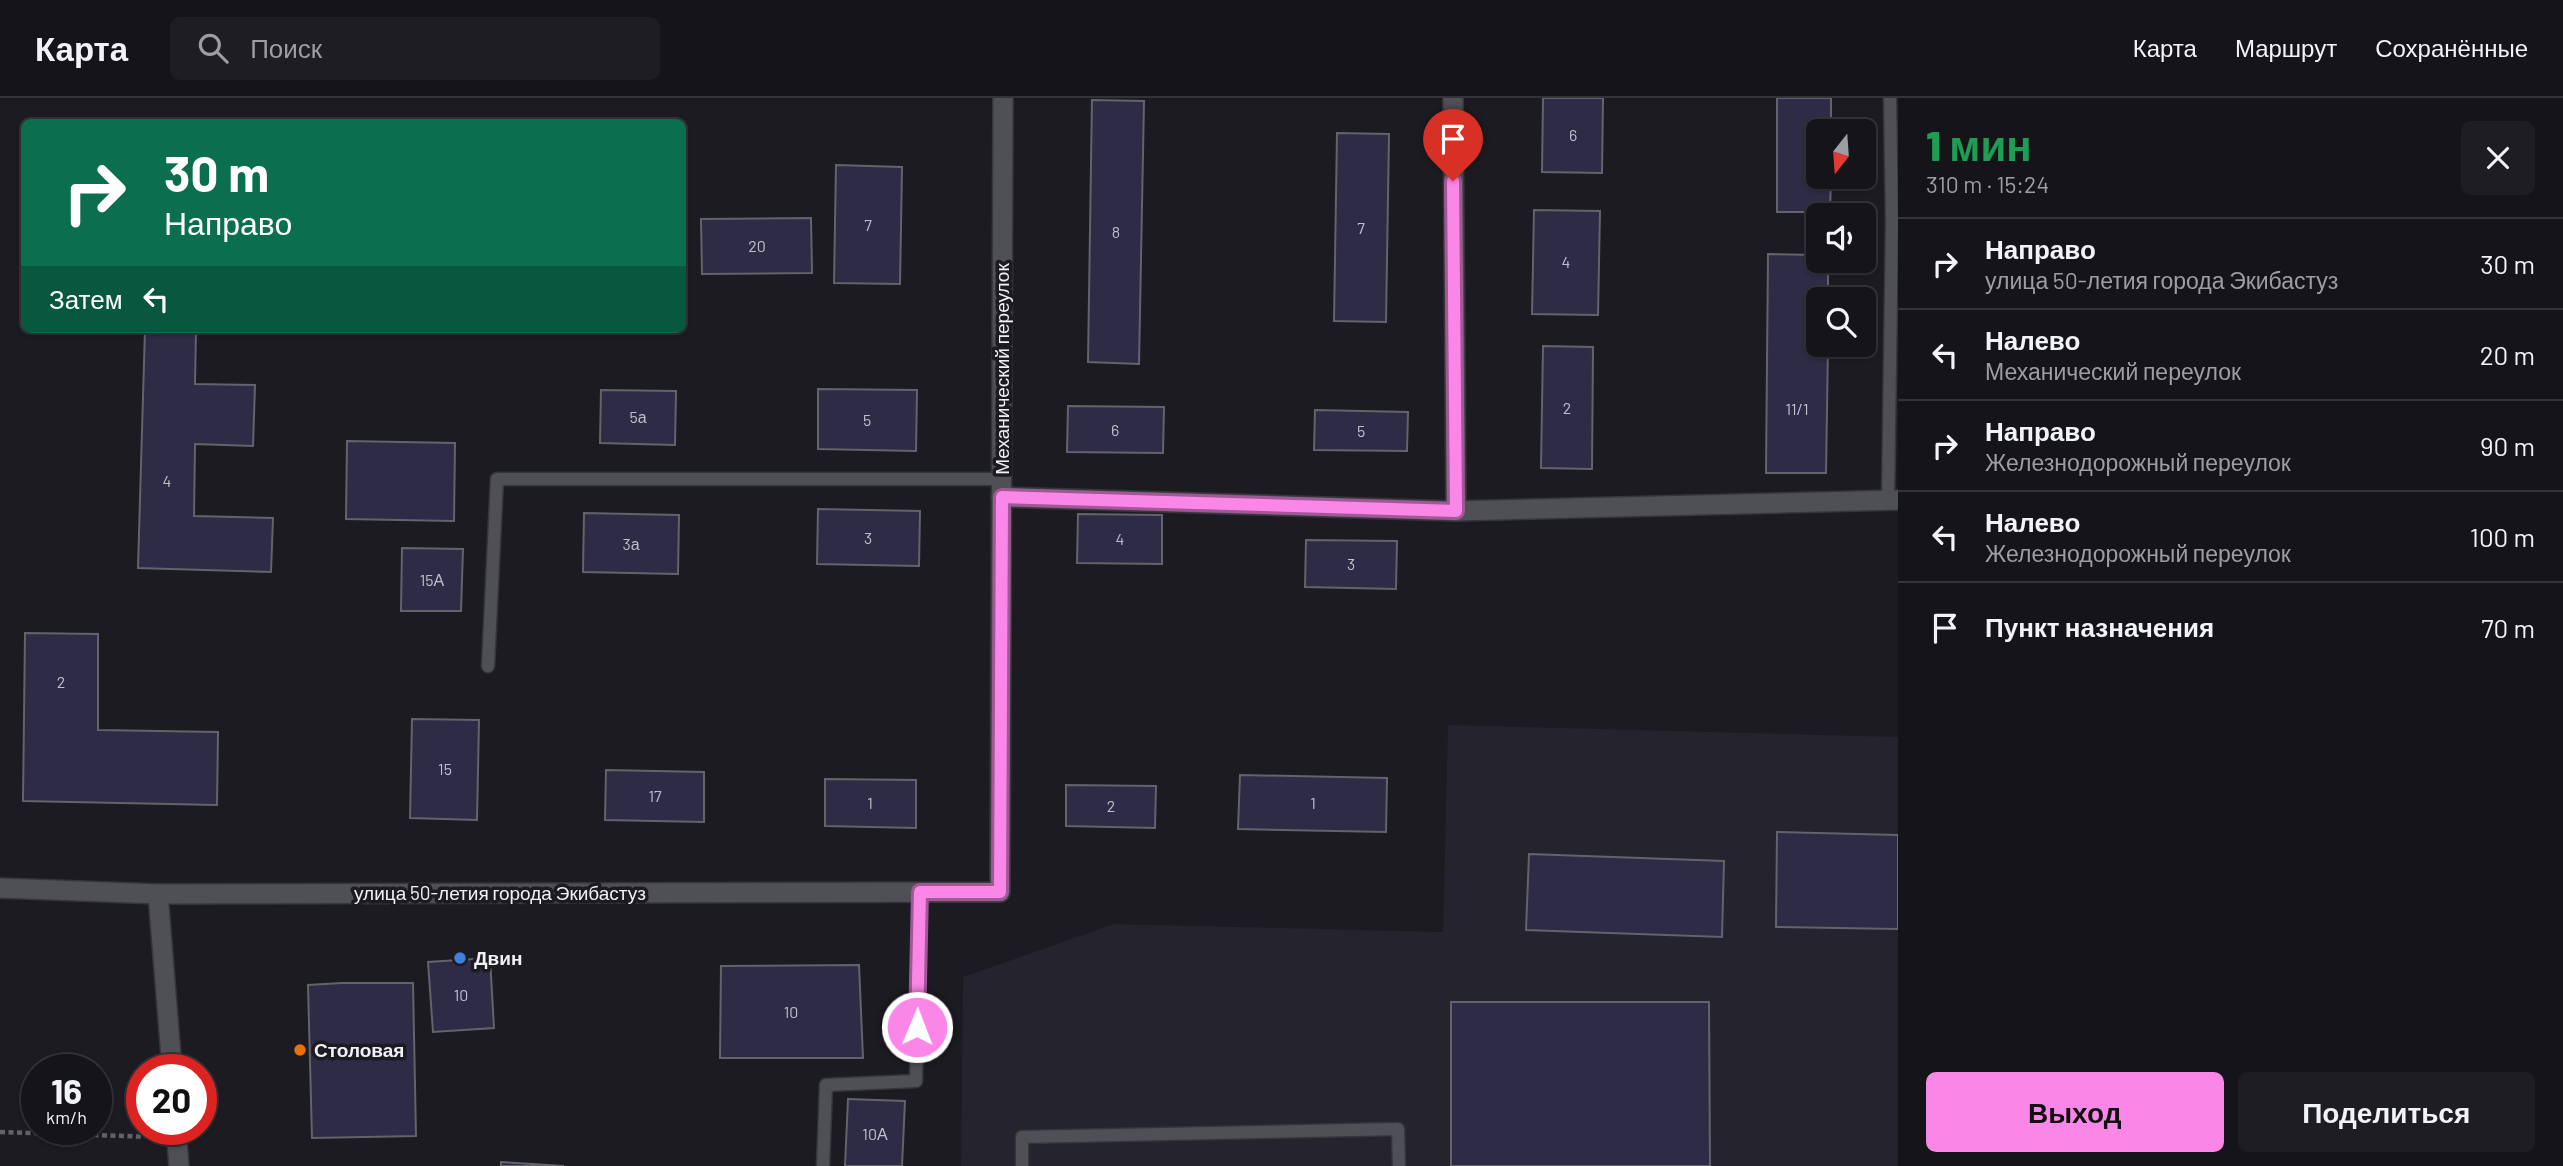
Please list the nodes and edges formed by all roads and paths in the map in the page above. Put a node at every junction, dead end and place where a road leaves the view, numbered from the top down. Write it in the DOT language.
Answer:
graph roads {
  1 [pos="1003,98"];
  2 [pos="1453,98"];
  3 [pos="1890,98"];
  4 [pos="1895,222"];
  5 [pos="1001,488"];
  6 [pos="1893,500"];
  7 [pos="1456,511"];
  8 [pos="488,666"];
  9 [pos="0,888"];
  10 [pos="920,892"];
  11 [pos="1000,892"];
  12 [pos="158,894"];
  13 [pos="171,1054"];
  14 [pos="0,1132"];
  15 [pos="126,1133"];
  16 [pos="177,1145"];
  17 [pos="179,1166"];
  18 [pos="823,1166"];
  19 [pos="1023,1166"];
  20 [pos="1399,1166"];
  1 -- 5 [label="street, Механический переулок"];
  2 -- 7 [label="street"];
  3 -- 4 [label="lane"];
  4 -- 6 [label="lane"];
  5 -- 7 [label="street"];
  5 -- 8 [label="lane"];
  5 -- 11 [label="street, Механический переулок"];
  6 -- 7 [label="street"];
  9 -- 12 [label="street, улица 50-летия города Экибастуз"];
  10 -- 11 [label="street, улица 50-летия города Экибастуз"];
  10 -- 12 [label="street, улица 50-летия города Экибастуз"];
  10 -- 18 [label="lane"];
  12 -- 13 [label="street"];
  14 -- 15 [label="path"];
  16 -- 17 [label="street"];
  19 -- 20 [label="lane"];
}
